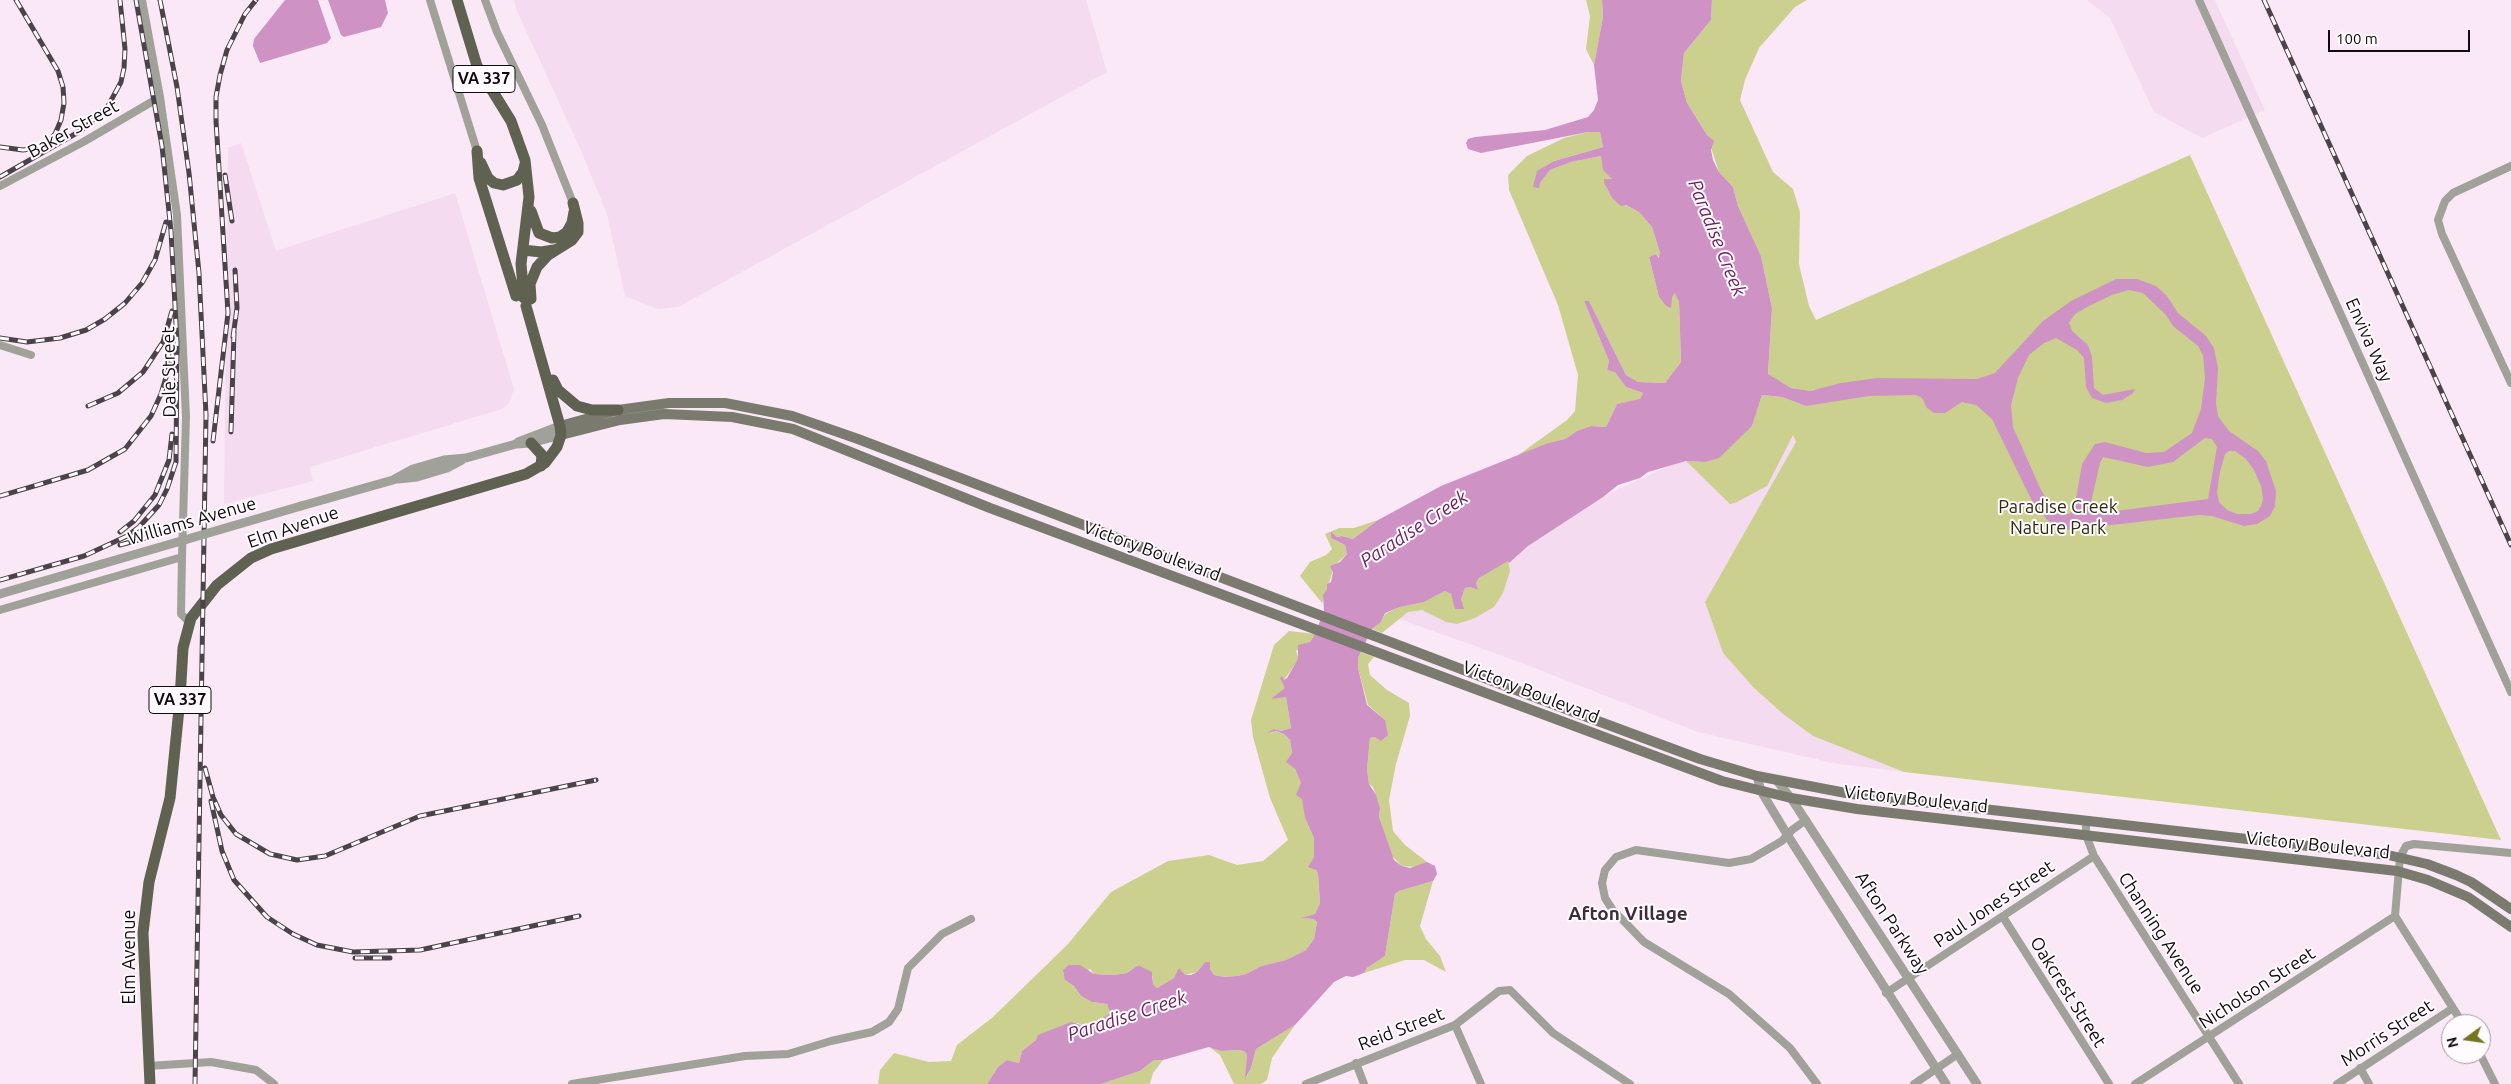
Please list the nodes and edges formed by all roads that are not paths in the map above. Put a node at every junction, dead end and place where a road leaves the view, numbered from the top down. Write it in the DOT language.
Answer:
graph roads {
  1 [pos="142,0"];
  2 [pos="430,0"];
  3 [pos="456,0"];
  4 [pos="485,0"];
  5 [pos="2199,0"];
  6 [pos="160,97"];
  7 [pos="477,151"];
  8 [pos="524,156"];
  9 [pos="2511,166"];
  10 [pos="0,186"];
  11 [pos="529,197"];
  12 [pos="573,203"];
  13 [pos="522,250"];
  14 [pos="556,250"];
  15 [pos="525,302"];
  16 [pos="0,345"];
  17 [pos="538,345"];
  18 [pos="31,355"];
  19 [pos="544,364"];
  20 [pos="2511,383"];
  21 [pos="744,406"];
  22 [pos="618,410"];
  23 [pos="742,418"];
  24 [pos="561,430"];
  25 [pos="531,443"];
  26 [pos="516,444"];
  27 [pos="541,466"];
  28 [pos="182,557"];
  29 [pos="0,594"];
  30 [pos="0,610"];
  31 [pos="190,623"];
  32 [pos="2511,692"];
  33 [pos="1756,776"];
  34 [pos="1777,781"];
  35 [pos="1761,791"];
  36 [pos="1791,798"];
  37 [pos="1806,820"];
  38 [pos="2086,820"];
  39 [pos="2086,835"];
  40 [pos="1788,836"];
  41 [pos="2511,853"];
  42 [pos="2094,856"];
  43 [pos="2400,857"];
  44 [pos="2397,871"];
  45 [pos="2511,909"];
  46 [pos="2395,916"];
  47 [pos="2003,917"];
  48 [pos="971,919"];
  49 [pos="2511,927"];
  50 [pos="1909,979"];
  51 [pos="1886,994"];
  52 [pos="2453,1008"];
  53 [pos="2457,1014"];
  54 [pos="1455,1024"];
  55 [pos="2210,1036"];
  56 [pos="1958,1054"];
  57 [pos="1356,1063"];
  58 [pos="2485,1064"];
  59 [pos="148,1066"];
  60 [pos="2360,1068"];
  61 [pos="1936,1069"];
  62 [pos="150,1084"];
  63 [pos="274,1084"];
  64 [pos="572,1084"];
  65 [pos="1306,1084"];
  66 [pos="1364,1084"];
  67 [pos="1481,1084"];
  68 [pos="1630,1084"];
  69 [pos="1817,1084"];
  70 [pos="1914,1084"];
  71 [pos="1946,1084"];
  72 [pos="1977,1084"];
  73 [pos="2109,1084"];
  74 [pos="2136,1084"];
  75 [pos="2239,1084"];
  76 [pos="2337,1084"];
  77 [pos="2369,1084"];
  78 [pos="2495,1084"];
  1 -- 6 [label="street, Dale Street"];
  2 -- 7 [label="street"];
  3 -- 8 [label="main road, VA 337"];
  4 -- 12 [label="street"];
  5 -- 32 [label="street, Enviva Way"];
  6 -- 10 [label="street, Baker Street"];
  6 -- 28 [label="street, Dale Street"];
  7 -- 8 [label="main road"];
  7 -- 15 [label="main road"];
  8 -- 11 [label="main road, VA 337"];
  9 -- 20 [label="street"];
  11 -- 12 [label="main road"];
  11 -- 13 [label="main road, VA 337"];
  12 -- 14 [label="main road"];
  13 -- 14 [label="main road"];
  13 -- 15 [label="main road, VA 337"];
  14 -- 15 [label="main road"];
  15 -- 17 [label="main road"];
  15 -- 17 [label="main road"];
  16 -- 18 [label="street"];
  17 -- 19 [label="main road"];
  19 -- 22 [label="main road"];
  19 -- 24 [label="main road"];
  21 -- 22 [label="main road, Victory Boulevard"];
  21 -- 23 [label="main road"];
  21 -- 33 [label="main road, Victory Boulevard"];
  22 -- 24 [label="main road, Victory Boulevard"];
  23 -- 24 [label="main road, Victory Boulevard"];
  23 -- 35 [label="main road, Victory Boulevard"];
  24 -- 25 [label="street, Williams Avenue"];
  24 -- 26 [label="street, Williams Avenue"];
  24 -- 27 [label="main road, Elm Avenue / VA 337"];
  25 -- 26 [label="street, Williams Avenue"];
  25 -- 27 [label="main road"];
  26 -- 29 [label="street, Williams Avenue, bridge"];
  27 -- 31 [label="main road, Elm Avenue / VA 337"];
  28 -- 30 [label="street"];
  28 -- 31 [label="street, Dale Street"];
  31 -- 59 [label="main road, Elm Avenue / VA 337"];
  33 -- 34 [label="main road, Victory Boulevard"];
  33 -- 35 [label="street"];
  34 -- 36 [label="street, Afton Parkway"];
  34 -- 38 [label="main road, Victory Boulevard"];
  35 -- 36 [label="main road, Victory Boulevard"];
  35 -- 40 [label="street"];
  36 -- 37 [label="street, Afton Parkway"];
  36 -- 39 [label="main road, Victory Boulevard"];
  37 -- 40 [label="street"];
  37 -- 50 [label="street, Afton Parkway"];
  38 -- 39 [label="street, Channing Avenue"];
  38 -- 43 [label="main road, Victory Boulevard"];
  39 -- 42 [label="street, Channing Avenue"];
  39 -- 44 [label="main road, Victory Boulevard"];
  40 -- 51 [label="street"];
  40 -- 69 [label="street"];
  41 -- 43 [label="street"];
  42 -- 47 [label="street, Paul Jones Street"];
  42 -- 55 [label="street, Channing Avenue"];
  43 -- 44 [label="street"];
  43 -- 45 [label="main road, Victory Boulevard"];
  44 -- 46 [label="street"];
  44 -- 49 [label="main road, Victory Boulevard"];
  46 -- 52 [label="street"];
  46 -- 55 [label="street, Nicholson Street"];
  47 -- 50 [label="street, Paul Jones Street"];
  47 -- 73 [label="street, Oakcrest Street"];
  48 -- 64 [label="street"];
  50 -- 51 [label="street, Paul Jones Street"];
  50 -- 56 [label="street, Afton Parkway"];
  51 -- 61 [label="street"];
  52 -- 53 [label="street"];
  52 -- 60 [label="street, Morris Street"];
  54 -- 57 [label="street, Reid Street"];
  54 -- 67 [label="street"];
  54 -- 68 [label="street, Reid Street"];
  55 -- 74 [label="street, Nicholson Street"];
  55 -- 75 [label="street, Channing Avenue"];
  56 -- 61 [label="street"];
  56 -- 72 [label="street, Afton Parkway"];
  57 -- 65 [label="street, Reid Street"];
  57 -- 66 [label="street"];
  58 -- 78 [label="street"];
  59 -- 62 [label="main road, Elm Avenue / VA 337"];
  59 -- 63 [label="street"];
  60 -- 76 [label="street, Morris Street"];
  60 -- 77 [label="street"];
  61 -- 70 [label="street"];
  61 -- 71 [label="street"];
}
